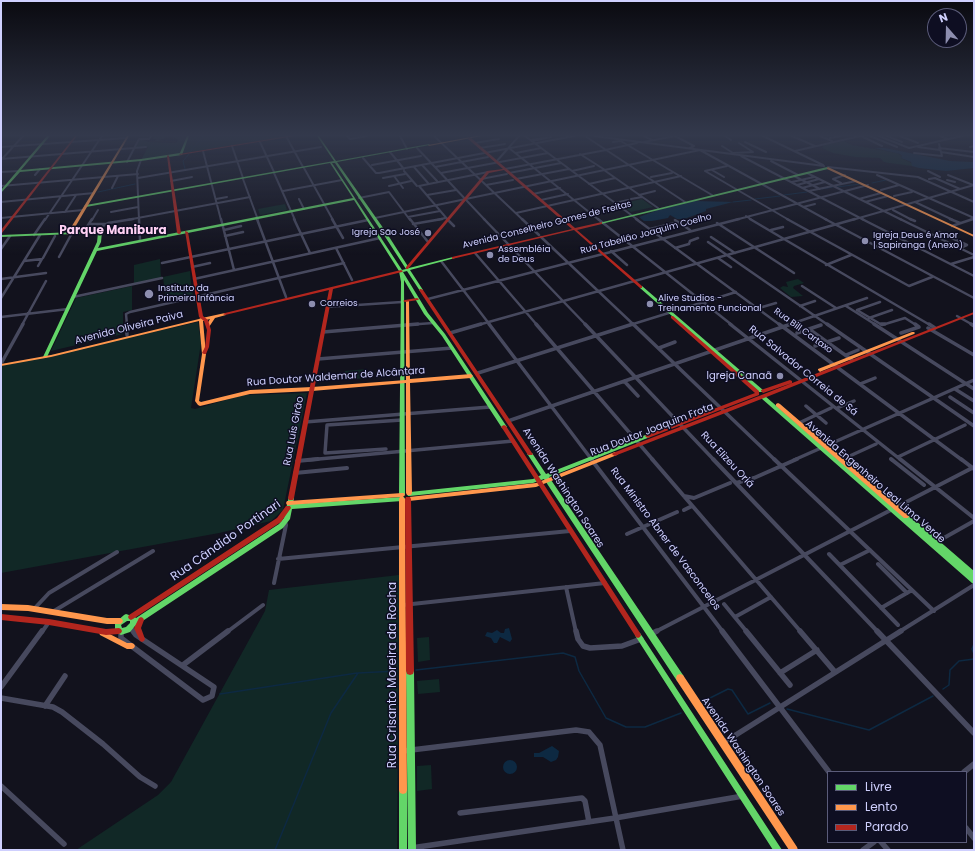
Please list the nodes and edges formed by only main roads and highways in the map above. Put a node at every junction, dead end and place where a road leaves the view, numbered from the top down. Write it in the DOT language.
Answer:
graph roads {
  1 [pos="14,176"];
  2 [pos="44,176"];
  3 [pos="104,176"];
  4 [pos="170,176"];
  5 [pos="257,176"];
  6 [pos="340,176"];
  7 [pos="342,176"];
  8 [pos="484,176"];
  9 [pos="511,176"];
  10 [pos="801,176"];
  11 [pos="847,176"];
  12 [pos="4,186"];
  13 [pos="524,187"];
  14 [pos="172,191"];
  15 [pos="881,191"];
  16 [pos="1,192"];
  17 [pos="356,198"];
  18 [pos="906,204"];
  19 [pos="546,206"];
  20 [pos="85,208"];
  21 [pos="571,228"];
  22 [pos="1,232"];
  23 [pos="186,232"];
  24 [pos="70,233"];
  25 [pos="179,233"];
  26 [pos="1,236"];
  27 [pos="974,236"];
  28 [pos="508,244"];
  29 [pos="98,249"];
  30 [pos="407,268"];
  31 [pos="400,270"];
  32 [pos="331,288"];
  33 [pos="418,299"];
  34 [pos="405,301"];
  35 [pos="974,310"];
  36 [pos="436,312"];
  37 [pos="974,313"];
  38 [pos="213,317"];
  39 [pos="959,317"];
  40 [pos="202,318"];
  41 [pos="429,318"];
  42 [pos="209,328"];
  43 [pos="203,330"];
  44 [pos="204,354"];
  45 [pos="46,356"];
  46 [pos="1,363"];
  47 [pos="471,376"];
  48 [pos="404,381"];
  49 [pos="312,389"];
  50 [pos="762,394"];
  51 [pos="404,416"];
  52 [pos="824,447"];
  53 [pos="546,478"];
  54 [pos="539,481"];
  55 [pos="405,496"];
  56 [pos="289,505"];
  57 [pos="893,508"];
  58 [pos="934,544"];
  59 [pos="974,575"];
  60 [pos="199,576"];
  61 [pos="974,581"];
  62 [pos="1,607"];
  63 [pos="11,607"];
  64 [pos="28,608"];
  65 [pos="132,617"];
  66 [pos="3,618"];
  67 [pos="20,618"];
  68 [pos="141,620"];
  69 [pos="120,621"];
  70 [pos="132,626"];
  71 [pos="100,631"];
  72 [pos="120,631"];
  73 [pos="142,639"];
  74 [pos="132,646"];
  75 [pos="412,849"];
  76 [pos="403,850"];
  77 [pos="778,850"];
  78 [pos="794,850"];
  1 -- 12 [label="main road"];
  2 -- 22 [label="main road"];
  3 -- 20 [label="main road"];
  4 -- 14 [label="main road"];
  5 -- 14 [label="main road"];
  6 -- 17 [label="main road, Avenida Washington Soares"];
  7 -- 17 [label="main road, Avenida Washington Soares"];
  8 -- 30 [label="main road"];
  9 -- 13 [label="main road, Avenida Engenheiro Leal Lima Verde"];
  10 -- 21 [label="main road, Avenida Conselheiro Gomes de Freitas"];
  11 -- 15 [label="main road, Avenida Conselheiro Gomes de Freitas"];
  12 -- 16 [label="main road"];
  13 -- 19 [label="main road, Avenida Engenheiro Leal Lima Verde"];
  13 -- 19 [label="main road, Avenida Engenheiro Leal Lima Verde"];
  14 -- 20 [label="main road"];
  14 -- 25 [label="main road"];
  15 -- 18 [label="main road"];
  15 -- 18 [label="main road"];
  17 -- 23 [label="main road"];
  17 -- 30 [label="main road, Avenida Washington Soares"];
  17 -- 31 [label="main road, Avenida Washington Soares"];
  18 -- 27 [label="main road"];
  19 -- 21 [label="main road, Avenida Engenheiro Leal Lima Verde"];
  20 -- 24 [label="main road"];
  21 -- 28 [label="main road, Avenida Conselheiro Gomes de Freitas"];
  21 -- 50 [label="main road, Avenida Engenheiro Leal Lima Verde"];
  23 -- 25 [label="main road"];
  23 -- 40 [label="main road"];
  24 -- 26 [label="main road"];
  24 -- 29 [label="main road"];
  25 -- 29 [label="main road"];
  28 -- 30 [label="main road, Avenida Conselheiro Gomes de Freitas"];
  28 -- 30 [label="main road, Avenida Conselheiro Gomes de Freitas"];
  29 -- 45 [label="main road"];
  30 -- 31 [label="main road, Avenida Conselheiro Gomes de Freitas"];
  30 -- 36 [label="main road, Avenida Washington Soares"];
  31 -- 32 [label="main road, Avenida Oliveira Paiva"];
  31 -- 33 [label="main road, Avenida Washington Soares"];
  31 -- 34 [label="main road, Rua Crisanto Moreira da Rocha"];
  31 -- 40 [label="main road, Avenida Oliveira Paiva"];
  32 -- 38 [label="main road, Avenida Oliveira Paiva"];
  32 -- 49 [label="main road, Rua Luís Girão"];
  33 -- 34 [label="main road"];
  33 -- 41 [label="main road, Avenida Washington Soares"];
  34 -- 48 [label="main road, Rua Crisanto Moreira da Rocha"];
  35 -- 39 [label="main road, Rua Doutor Joaquim Frota"];
  36 -- 41 [label="main road"];
  36 -- 53 [label="main road, Avenida Washington Soares"];
  37 -- 39 [label="main road, Rua Doutor Joaquim Frota"];
  38 -- 40 [label="main road, Avenida Oliveira Paiva"];
  38 -- 42 [label="main road"];
  39 -- 50 [label="main road, Rua Doutor Joaquim Frota"];
  40 -- 42 [label="main road"];
  40 -- 43 [label="main road"];
  40 -- 45 [label="main road, Avenida Oliveira Paiva"];
  40 -- 45 [label="main road, Avenida Oliveira Paiva"];
  41 -- 47 [label="main road, Avenida Washington Soares"];
  42 -- 43 [label="main road"];
  42 -- 44 [label="main road"];
  43 -- 44 [label="main road"];
  44 -- 49 [label="main road, Rua Doutor Waldemar de Alcântara"];
  45 -- 46 [label="main road, Avenida Oliveira Paiva"];
  47 -- 48 [label="main road, Rua Doutor Waldemar de Alcântara"];
  47 -- 54 [label="main road, Avenida Washington Soares"];
  48 -- 49 [label="main road, Rua Doutor Waldemar de Alcântara"];
  48 -- 51 [label="main road, Rua Crisanto Moreira da Rocha"];
  49 -- 56 [label="main road, Rua Luís Girão"];
  50 -- 52 [label="main road, Avenida Engenheiro Leal Lima Verde"];
  50 -- 52 [label="main road, Avenida Engenheiro Leal Lima Verde"];
  50 -- 53 [label="main road, Rua Doutor Joaquim Frota"];
  51 -- 55 [label="main road, Rua Crisanto Moreira da Rocha"];
  51 -- 55 [label="main road, Rua Crisanto Moreira da Rocha"];
  52 -- 57 [label="main road, Avenida Engenheiro Leal Lima Verde"];
  52 -- 57 [label="main road, Avenida Engenheiro Leal Lima Verde"];
  53 -- 54 [label="main road, Rua Doutor Joaquim Frota"];
  53 -- 78 [label="main road, Avenida Washington Soares"];
  54 -- 55 [label="main road, Rua Doutor Joaquim Frota"];
  54 -- 77 [label="main road, Avenida Washington Soares"];
  55 -- 56 [label="main road, Rua Doutor Joaquim Frota"];
  55 -- 75 [label="main road, Rua Crisanto Moreira da Rocha"];
  55 -- 76 [label="main road, Rua Crisanto Moreira da Rocha"];
  56 -- 60 [label="main road, Rua Cândido Portinari"];
  57 -- 58 [label="main road, Avenida Engenheiro Leal Lima Verde"];
  58 -- 59 [label="main road, Avenida Engenheiro Leal Lima Verde"];
  58 -- 61 [label="main road, Avenida Engenheiro Leal Lima Verde"];
  60 -- 65 [label="main road, Rua Cândido Portinari"];
  60 -- 68 [label="main road, Rua Cândido Portinari"];
  62 -- 63 [label="main road"];
  63 -- 64 [label="main road"];
  63 -- 66 [label="main road"];
  64 -- 67 [label="main road"];
  64 -- 69 [label="main road"];
  65 -- 69 [label="main road, Rua Cândido Portinari"];
  65 -- 70 [label="main road"];
  66 -- 67 [label="main road"];
  67 -- 71 [label="main road"];
  68 -- 70 [label="main road, Rua Cândido Portinari"];
  68 -- 73 [label="main road"];
  69 -- 72 [label="main road"];
  70 -- 72 [label="main road, Rua Cândido Portinari"];
  71 -- 72 [label="main road"];
  71 -- 74 [label="main road"];
}
